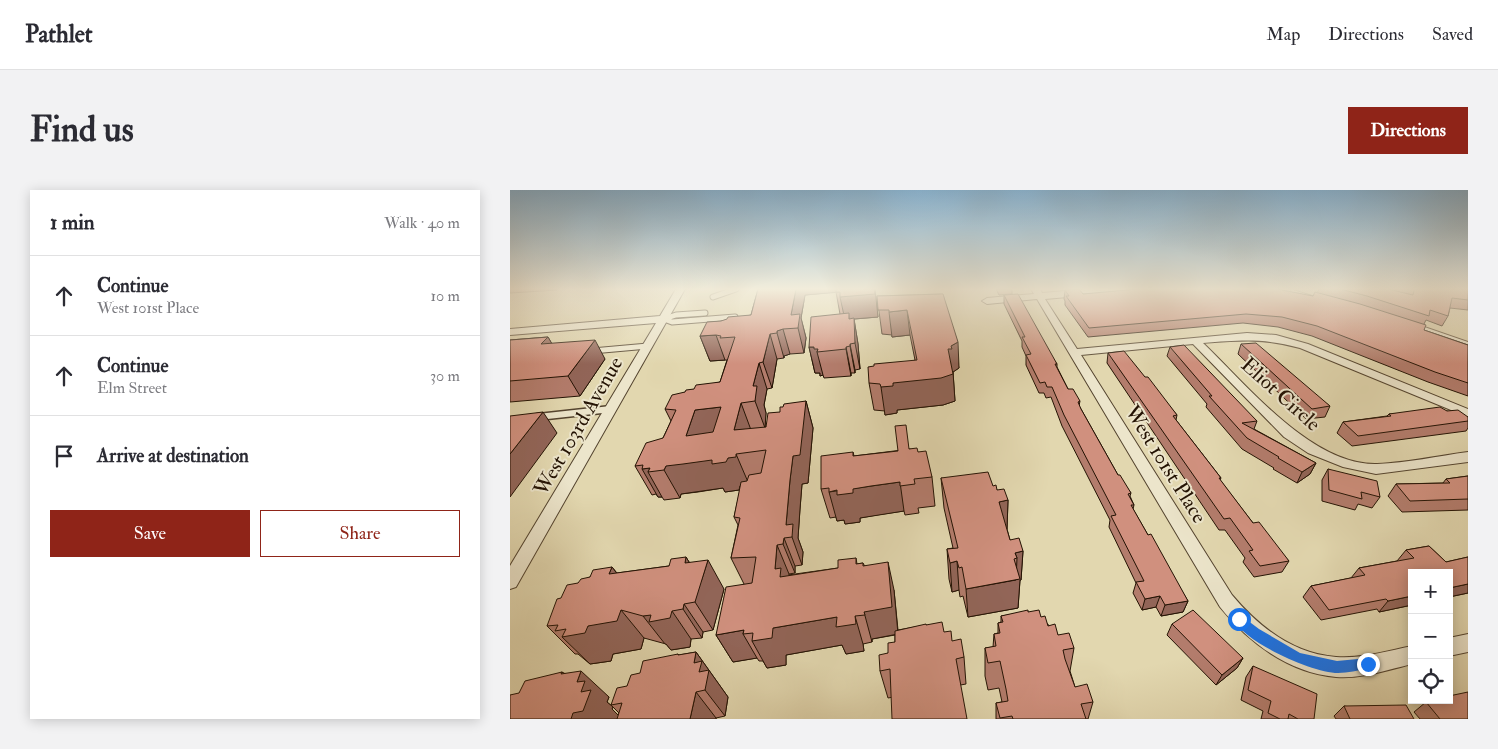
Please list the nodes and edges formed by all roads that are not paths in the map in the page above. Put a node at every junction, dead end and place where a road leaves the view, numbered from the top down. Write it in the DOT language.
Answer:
graph roads {
  1 [pos="667,314"];
  2 [pos="689,314"];
  3 [pos="1049,314"];
  4 [pos="735,317"];
  5 [pos="664,319"];
  6 [pos="1396,321"];
  7 [pos="510,332"];
  8 [pos="1194,341"];
  9 [pos="1468,345"];
  10 [pos="648,346"];
  11 [pos="582,352"];
  12 [pos="1073,354"];
  13 [pos="611,409"];
  14 [pos="1468,412"];
  15 [pos="528,418"];
  16 [pos="1468,457"];
  17 [pos="511,578"];
  18 [pos="1468,643"];
  19 [pos="1453,646"];
  20 [pos="1408,656"];
  1 -- 5 [label="street, West 103rd Avenue"];
  2 -- 5 [label="lane"];
  3 -- 12 [label="street, West 101st Place"];
  4 -- 5 [label="lane"];
  5 -- 7 [label="street"];
  5 -- 10 [label="street, West 103rd Avenue"];
  6 -- 9 [label="street"];
  8 -- 12 [label="street"];
  8 -- 14 [label="street"];
  8 -- 16 [label="street, Eliot Circle"];
  10 -- 11 [label="lane"];
  10 -- 13 [label="street, West 103rd Avenue"];
  12 -- 20 [label="street, West 101st Place"];
  13 -- 15 [label="lane"];
  13 -- 17 [label="street, West 103rd Avenue"];
  18 -- 19 [label="street"];
}
